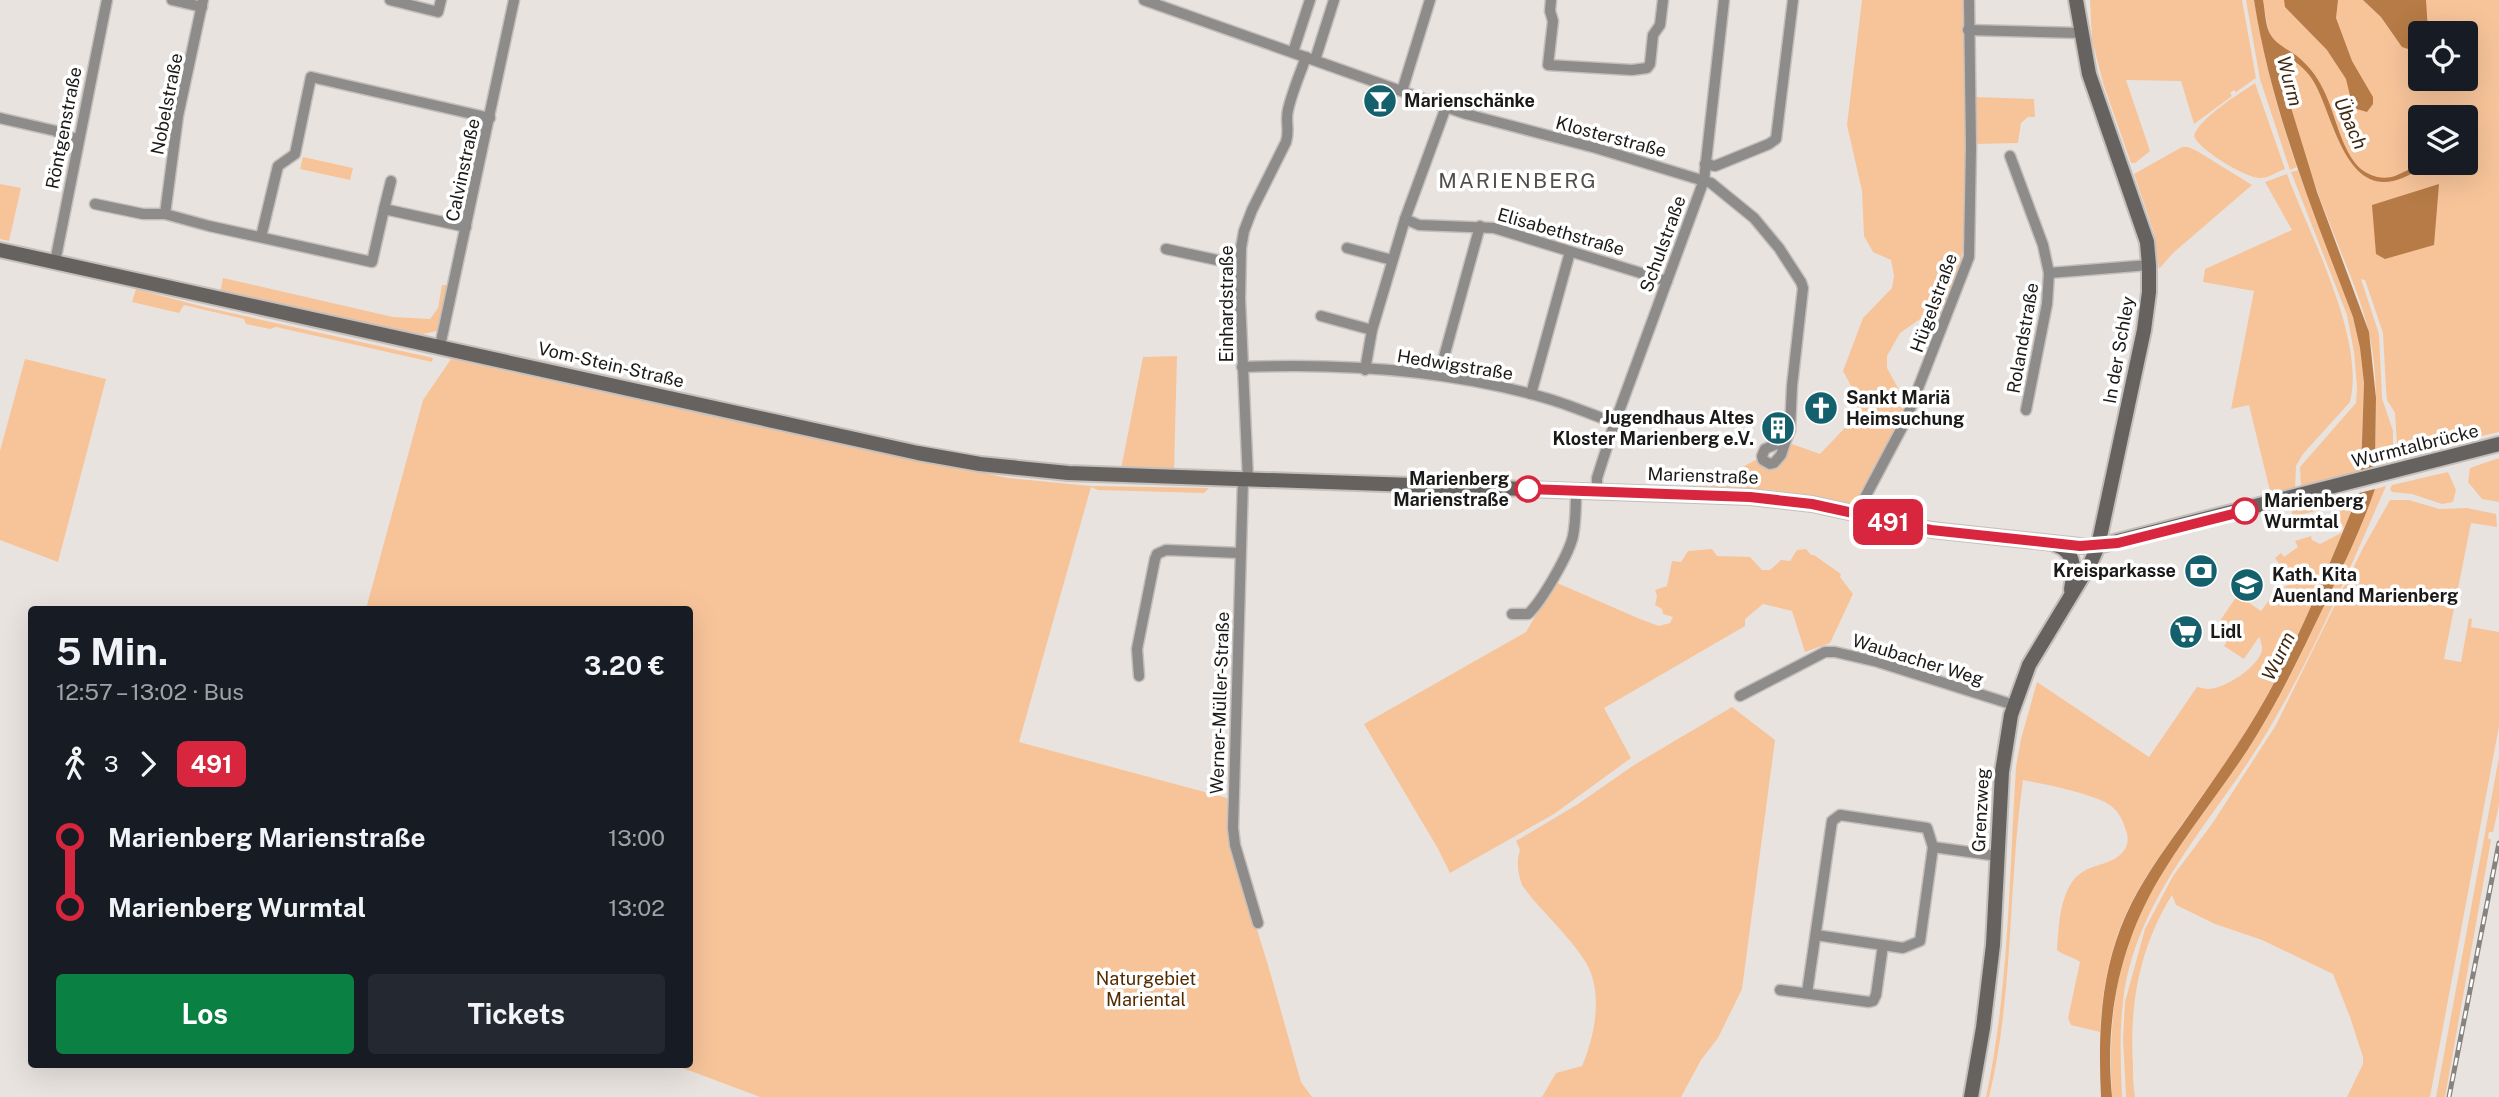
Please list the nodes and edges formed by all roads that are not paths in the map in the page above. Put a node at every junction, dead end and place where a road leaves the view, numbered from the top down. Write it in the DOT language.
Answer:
graph roads {
  1 [pos="107,0"];
  2 [pos="172,0"];
  3 [pos="390,0"];
  4 [pos="441,0"];
  5 [pos="514,0"];
  6 [pos="1144,0"];
  7 [pos="1310,0"];
  8 [pos="1334,0"];
  9 [pos="1430,0"];
  10 [pos="1551,0"];
  11 [pos="1663,0"];
  12 [pos="1724,0"];
  13 [pos="1793,0"];
  14 [pos="1969,0"];
  15 [pos="2076,0"];
  16 [pos="202,4"];
  17 [pos="1968,30"];
  18 [pos="2080,33"];
  19 [pos="1293,52"];
  20 [pos="1311,59"];
  21 [pos="1402,91"];
  22 [pos="1446,107"];
  23 [pos="0,118"];
  24 [pos="490,118"];
  25 [pos="78,139"];
  26 [pos="2010,156"];
  27 [pos="1705,164"];
  28 [pos="1704,180"];
  29 [pos="391,181"];
  30 [pos="95,204"];
  31 [pos="384,209"];
  32 [pos="165,214"];
  33 [pos="1405,219"];
  34 [pos="1480,226"];
  35 [pos="467,227"];
  36 [pos="261,237"];
  37 [pos="1347,248"];
  38 [pos="1166,249"];
  39 [pos="0,250"];
  40 [pos="1570,252"];
  41 [pos="1392,260"];
  42 [pos="55,262"];
  43 [pos="1240,265"];
  44 [pos="2149,265"];
  45 [pos="2049,272"];
  46 [pos="1667,281"];
  47 [pos="1321,316"];
  48 [pos="1373,330"];
  49 [pos="440,346"];
  50 [pos="1242,367"];
  51 [pos="1365,370"];
  52 [pos="1440,375"];
  53 [pos="1531,394"];
  54 [pos="2026,410"];
  55 [pos="1615,423"];
  56 [pos="1786,440"];
  57 [pos="2499,444"];
  58 [pos="1219,480"];
  59 [pos="1245,480"];
  60 [pos="2342,485"];
  61 [pos="1576,490"];
  62 [pos="1597,491"];
  63 [pos="1858,516"];
  64 [pos="2048,543"];
  65 [pos="2098,546"];
  66 [pos="1240,553"];
  67 [pos="2070,597"];
  68 [pos="1512,614"];
  69 [pos="1139,676"];
  70 [pos="1740,696"];
  71 [pos="2014,705"];
  72 [pos="1933,846"];
  73 [pos="1998,856"];
  74 [pos="1258,923"];
  75 [pos="1816,935"];
  76 [pos="1883,945"];
  77 [pos="1780,990"];
  78 [pos="1807,993"];
  79 [pos="1971,1097"];
  1 -- 25 [label="street, Röntgenstraße"];
  2 -- 16 [label="street"];
  3 -- 4 [label="street"];
  5 -- 24 [label="street, Calvinstraße"];
  6 -- 19 [label="street, Klosterstraße"];
  7 -- 19 [label="street"];
  8 -- 20 [label="street, Einhardstraße"];
  9 -- 21 [label="street"];
  10 -- 11 [label="street"];
  12 -- 27 [label="street, Schulstraße"];
  13 -- 27 [label="street"];
  14 -- 17 [label="street, Hügelstraße"];
  15 -- 18 [label="main road, In der Schley"];
  16 -- 32 [label="street, Nobelstraße"];
  17 -- 18 [label="street"];
  17 -- 63 [label="street, Hügelstraße"];
  18 -- 44 [label="main road, In der Schley"];
  19 -- 20 [label="street, Klosterstraße"];
  20 -- 21 [label="street, Klosterstraße"];
  20 -- 43 [label="street, Einhardstraße"];
  21 -- 22 [label="street, Klosterstraße"];
  22 -- 28 [label="street, Klosterstraße"];
  22 -- 33 [label="street"];
  23 -- 25 [label="street"];
  24 -- 35 [label="street, Calvinstraße"];
  24 -- 36 [label="street"];
  25 -- 42 [label="street, Röntgenstraße"];
  26 -- 45 [label="street, Rolandstraße"];
  27 -- 28 [label="street, Schulstraße"];
  28 -- 46 [label="street, Schulstraße"];
  28 -- 56 [label="street, Klosterstraße"];
  29 -- 31 [label="street"];
  30 -- 32 [label="street"];
  31 -- 35 [label="street"];
  31 -- 36 [label="street"];
  32 -- 36 [label="street"];
  33 -- 34 [label="street, Elisabethstraße"];
  33 -- 41 [label="street"];
  34 -- 40 [label="street, Elisabethstraße"];
  34 -- 52 [label="street"];
  35 -- 49 [label="street, Calvinstraße"];
  37 -- 41 [label="street"];
  38 -- 43 [label="street"];
  39 -- 42 [label="main road, Vom-Stein-Straße"];
  40 -- 46 [label="street, Elisabethstraße"];
  40 -- 53 [label="street"];
  41 -- 48 [label="street"];
  42 -- 49 [label="main road, Vom-Stein-Straße"];
  43 -- 50 [label="street, Einhardstraße"];
  44 -- 45 [label="street, Rolandstraße"];
  44 -- 65 [label="main road, In der Schley"];
  45 -- 54 [label="street, Rolandstraße"];
  46 -- 55 [label="street, Schulstraße"];
  47 -- 48 [label="street"];
  48 -- 51 [label="street"];
  49 -- 58 [label="main road, Vom-Stein-Straße"];
  50 -- 51 [label="street, Hedwigstraße"];
  50 -- 59 [label="street, Einhardstraße"];
  51 -- 52 [label="street, Hedwigstraße"];
  52 -- 53 [label="street, Hedwigstraße"];
  53 -- 55 [label="street, Hedwigstraße"];
  55 -- 62 [label="street, Schulstraße"];
  57 -- 60 [label="main road, Wurmtalbrücke"];
  58 -- 59 [label="main road, Marienstraße"];
  59 -- 61 [label="main road, Marienstraße"];
  59 -- 66 [label="street, Werner-Müller-Straße"];
  60 -- 65 [label="main road, Marienstraße"];
  61 -- 62 [label="main road, Marienstraße"];
  61 -- 68 [label="street"];
  62 -- 63 [label="main road, Marienstraße"];
  63 -- 64 [label="main road, Marienstraße"];
  64 -- 65 [label="main road, Marienstraße"];
  64 -- 67 [label="main road"];
  65 -- 67 [label="main road, Grenzweg"];
  66 -- 69 [label="street"];
  66 -- 74 [label="street, Werner-Müller-Straße"];
  67 -- 71 [label="main road, Grenzweg"];
  70 -- 71 [label="street, Waubacher Weg"];
  71 -- 73 [label="main road, Grenzweg"];
  72 -- 73 [label="street"];
  72 -- 75 [label="street"];
  72 -- 76 [label="street"];
  73 -- 79 [label="main road, Grenzweg"];
  75 -- 76 [label="street"];
  75 -- 78 [label="street"];
  76 -- 78 [label="street"];
  77 -- 78 [label="street"];
}
